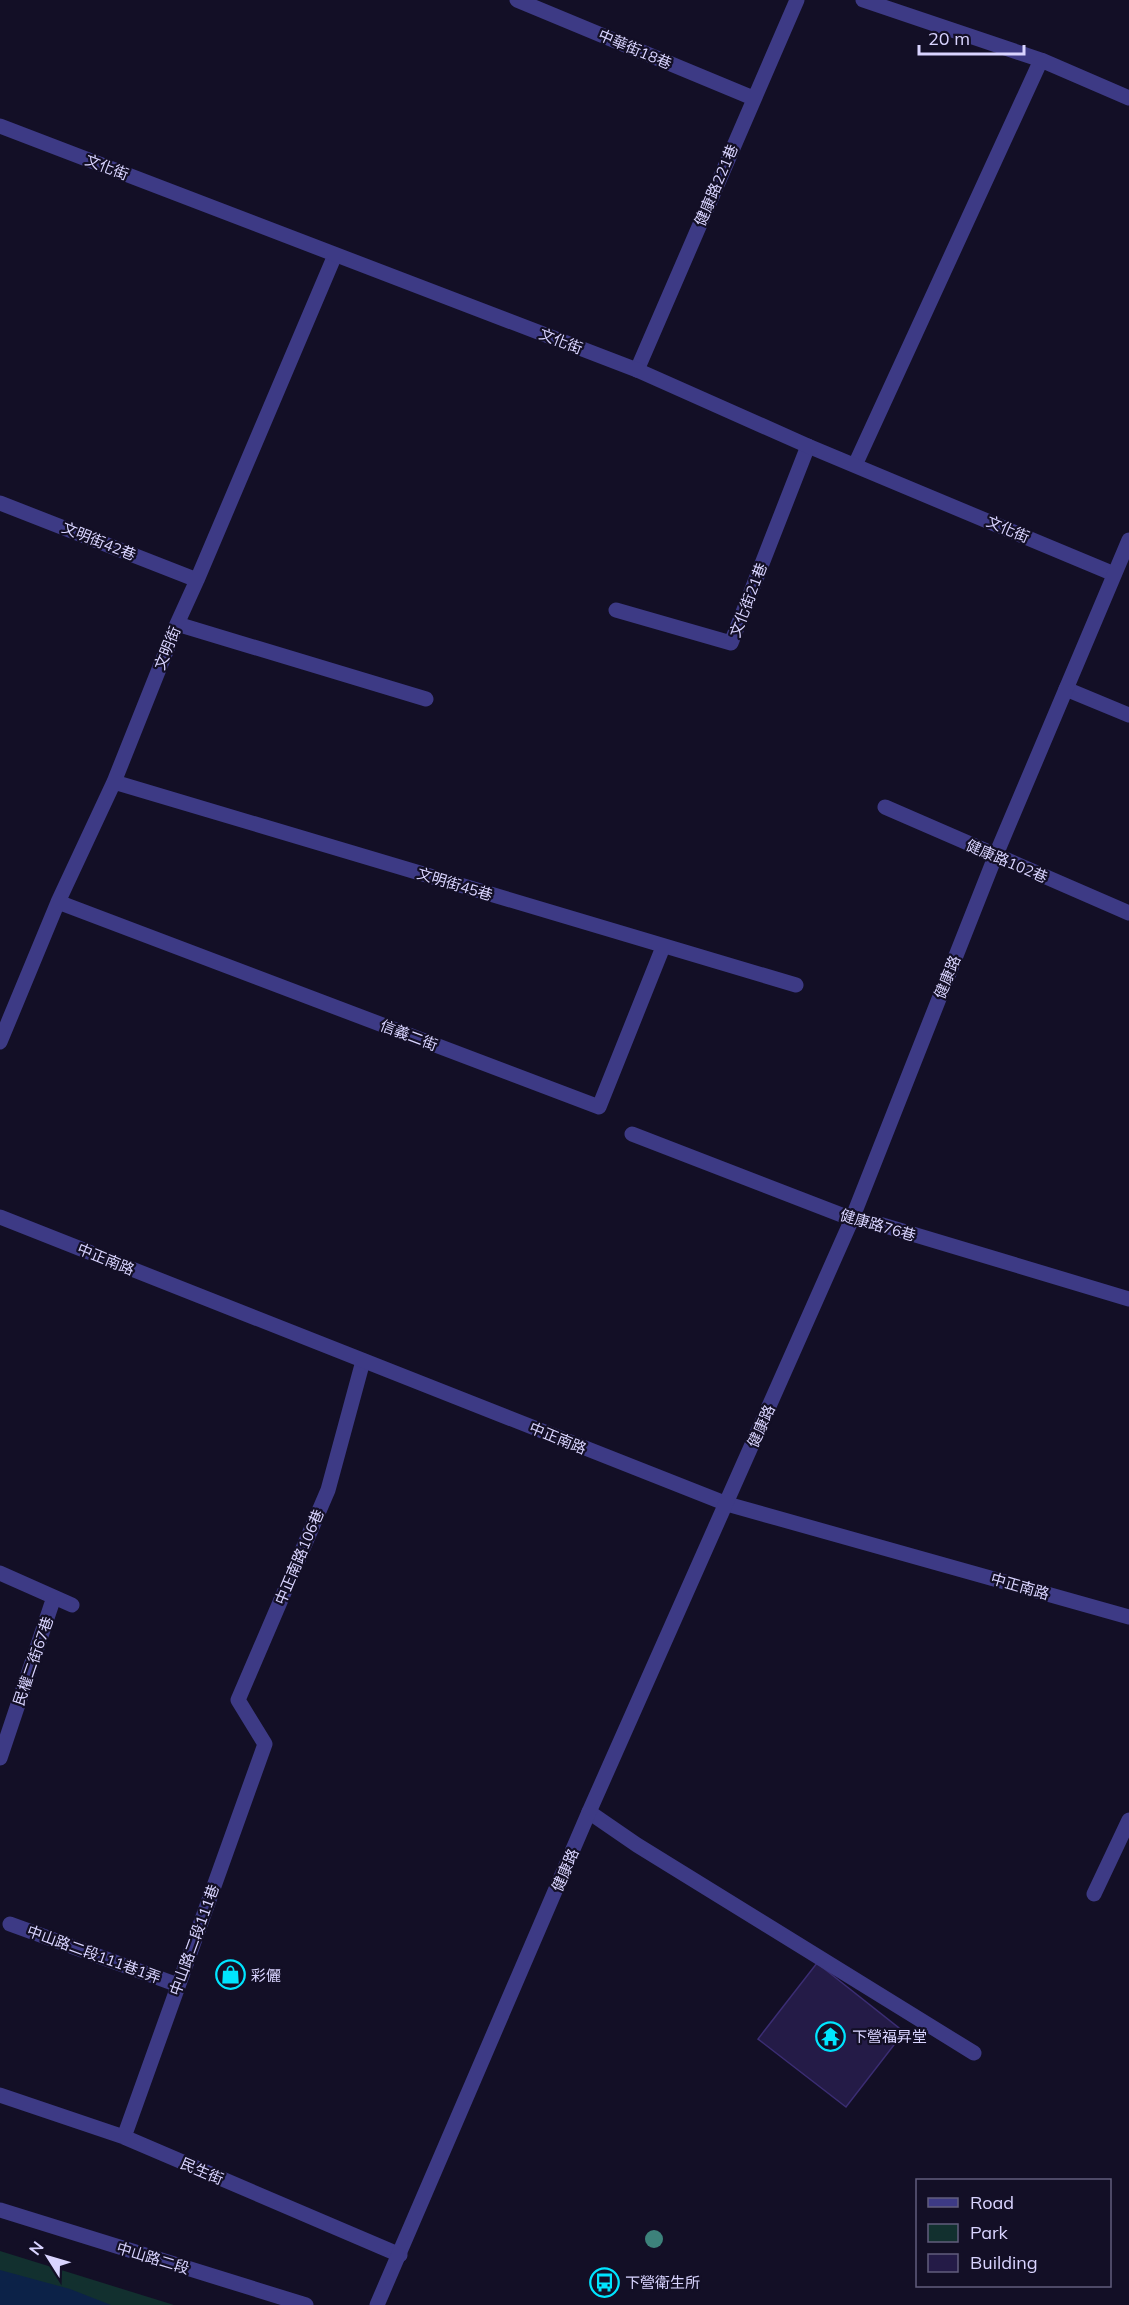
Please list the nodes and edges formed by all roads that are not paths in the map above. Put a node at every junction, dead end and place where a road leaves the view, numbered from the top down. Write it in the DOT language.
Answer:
graph roads {
  1 [pos="517,0"];
  2 [pos="797,0"];
  3 [pos="863,0"];
  4 [pos="1041,60"];
  5 [pos="753,98"];
  6 [pos="1129,98"];
  7 [pos="0,126"];
  8 [pos="335,255"];
  9 [pos="637,370"];
  10 [pos="808,446"];
  11 [pos="855,465"];
  12 [pos="0,502"];
  13 [pos="1129,540"];
  14 [pos="1114,574"];
  15 [pos="197,580"];
  16 [pos="616,610"];
  17 [pos="177,624"];
  18 [pos="1066,689"];
  19 [pos="426,699"];
  20 [pos="1129,715"];
  21 [pos="114,782"];
  22 [pos="885,807"];
  23 [pos="995,856"];
  24 [pos="58,902"];
  25 [pos="1129,913"];
  26 [pos="663,946"];
  27 [pos="796,985"];
  28 [pos="0,1042"];
  29 [pos="632,1134"];
  30 [pos="0,1217"];
  31 [pos="852,1219"];
  32 [pos="1129,1299"];
  33 [pos="363,1361"];
  34 [pos="727,1504"];
  35 [pos="0,1573"];
  36 [pos="54,1597"];
  37 [pos="72,1605"];
  38 [pos="1129,1617"];
  39 [pos="266,1744"];
  40 [pos="0,1758"];
  41 [pos="590,1812"];
  42 [pos="1129,1820"];
  43 [pos="1094,1894"];
  44 [pos="10,1924"];
  45 [pos="178,1985"];
  46 [pos="974,2053"];
  47 [pos="0,2095"];
  48 [pos="124,2137"];
  49 [pos="0,2211"];
  50 [pos="400,2255"];
  51 [pos="306,2305"];
  52 [pos="377,2305"];
  1 -- 5 [label="street, 中華街18巷"];
  2 -- 5 [label="street, 健康路221巷"];
  3 -- 4 [label="street"];
  4 -- 6 [label="street"];
  4 -- 11 [label="street"];
  5 -- 9 [label="street, 健康路221巷"];
  7 -- 8 [label="street, 文化街"];
  8 -- 9 [label="street, 文化街"];
  8 -- 15 [label="street, 文明街"];
  9 -- 10 [label="street, 文化街"];
  10 -- 11 [label="street, 文化街"];
  10 -- 16 [label="street, 文化街21巷"];
  11 -- 14 [label="street, 文化街"];
  12 -- 15 [label="street, 文明街42巷"];
  13 -- 14 [label="street, 健康路"];
  14 -- 18 [label="street, 健康路"];
  15 -- 17 [label="street, 文明街"];
  17 -- 19 [label="street"];
  17 -- 21 [label="street, 文明街"];
  18 -- 20 [label="street"];
  18 -- 23 [label="street, 健康路"];
  21 -- 24 [label="street, 文明街"];
  21 -- 26 [label="street, 文明街45巷"];
  22 -- 23 [label="street, 健康路102巷"];
  23 -- 25 [label="street, 健康路102巷"];
  23 -- 31 [label="street, 健康路"];
  24 -- 26 [label="street, 信義二街"];
  24 -- 28 [label="street, 文明街"];
  26 -- 27 [label="street, 文明街45巷"];
  29 -- 31 [label="street, 健康路76巷"];
  30 -- 33 [label="street, 中正南路"];
  31 -- 32 [label="street, 健康路76巷"];
  31 -- 34 [label="street, 健康路"];
  33 -- 34 [label="street, 中正南路"];
  33 -- 39 [label="street, 中正南路106巷"];
  34 -- 38 [label="street, 中正南路"];
  34 -- 41 [label="street, 健康路"];
  35 -- 36 [label="street"];
  36 -- 37 [label="street"];
  36 -- 40 [label="street, 民權二街67巷"];
  39 -- 45 [label="street, 中山路二段111巷"];
  41 -- 46 [label="street"];
  41 -- 50 [label="street, 健康路"];
  42 -- 43 [label="street"];
  44 -- 45 [label="street, 中山路二段111巷1弄"];
  45 -- 48 [label="street, 中山路二段111巷"];
  47 -- 48 [label="street, 民生街"];
  48 -- 50 [label="street, 民生街"];
  49 -- 51 [label="street, 中山路二段"];
  50 -- 52 [label="street, 健康路"];
}
